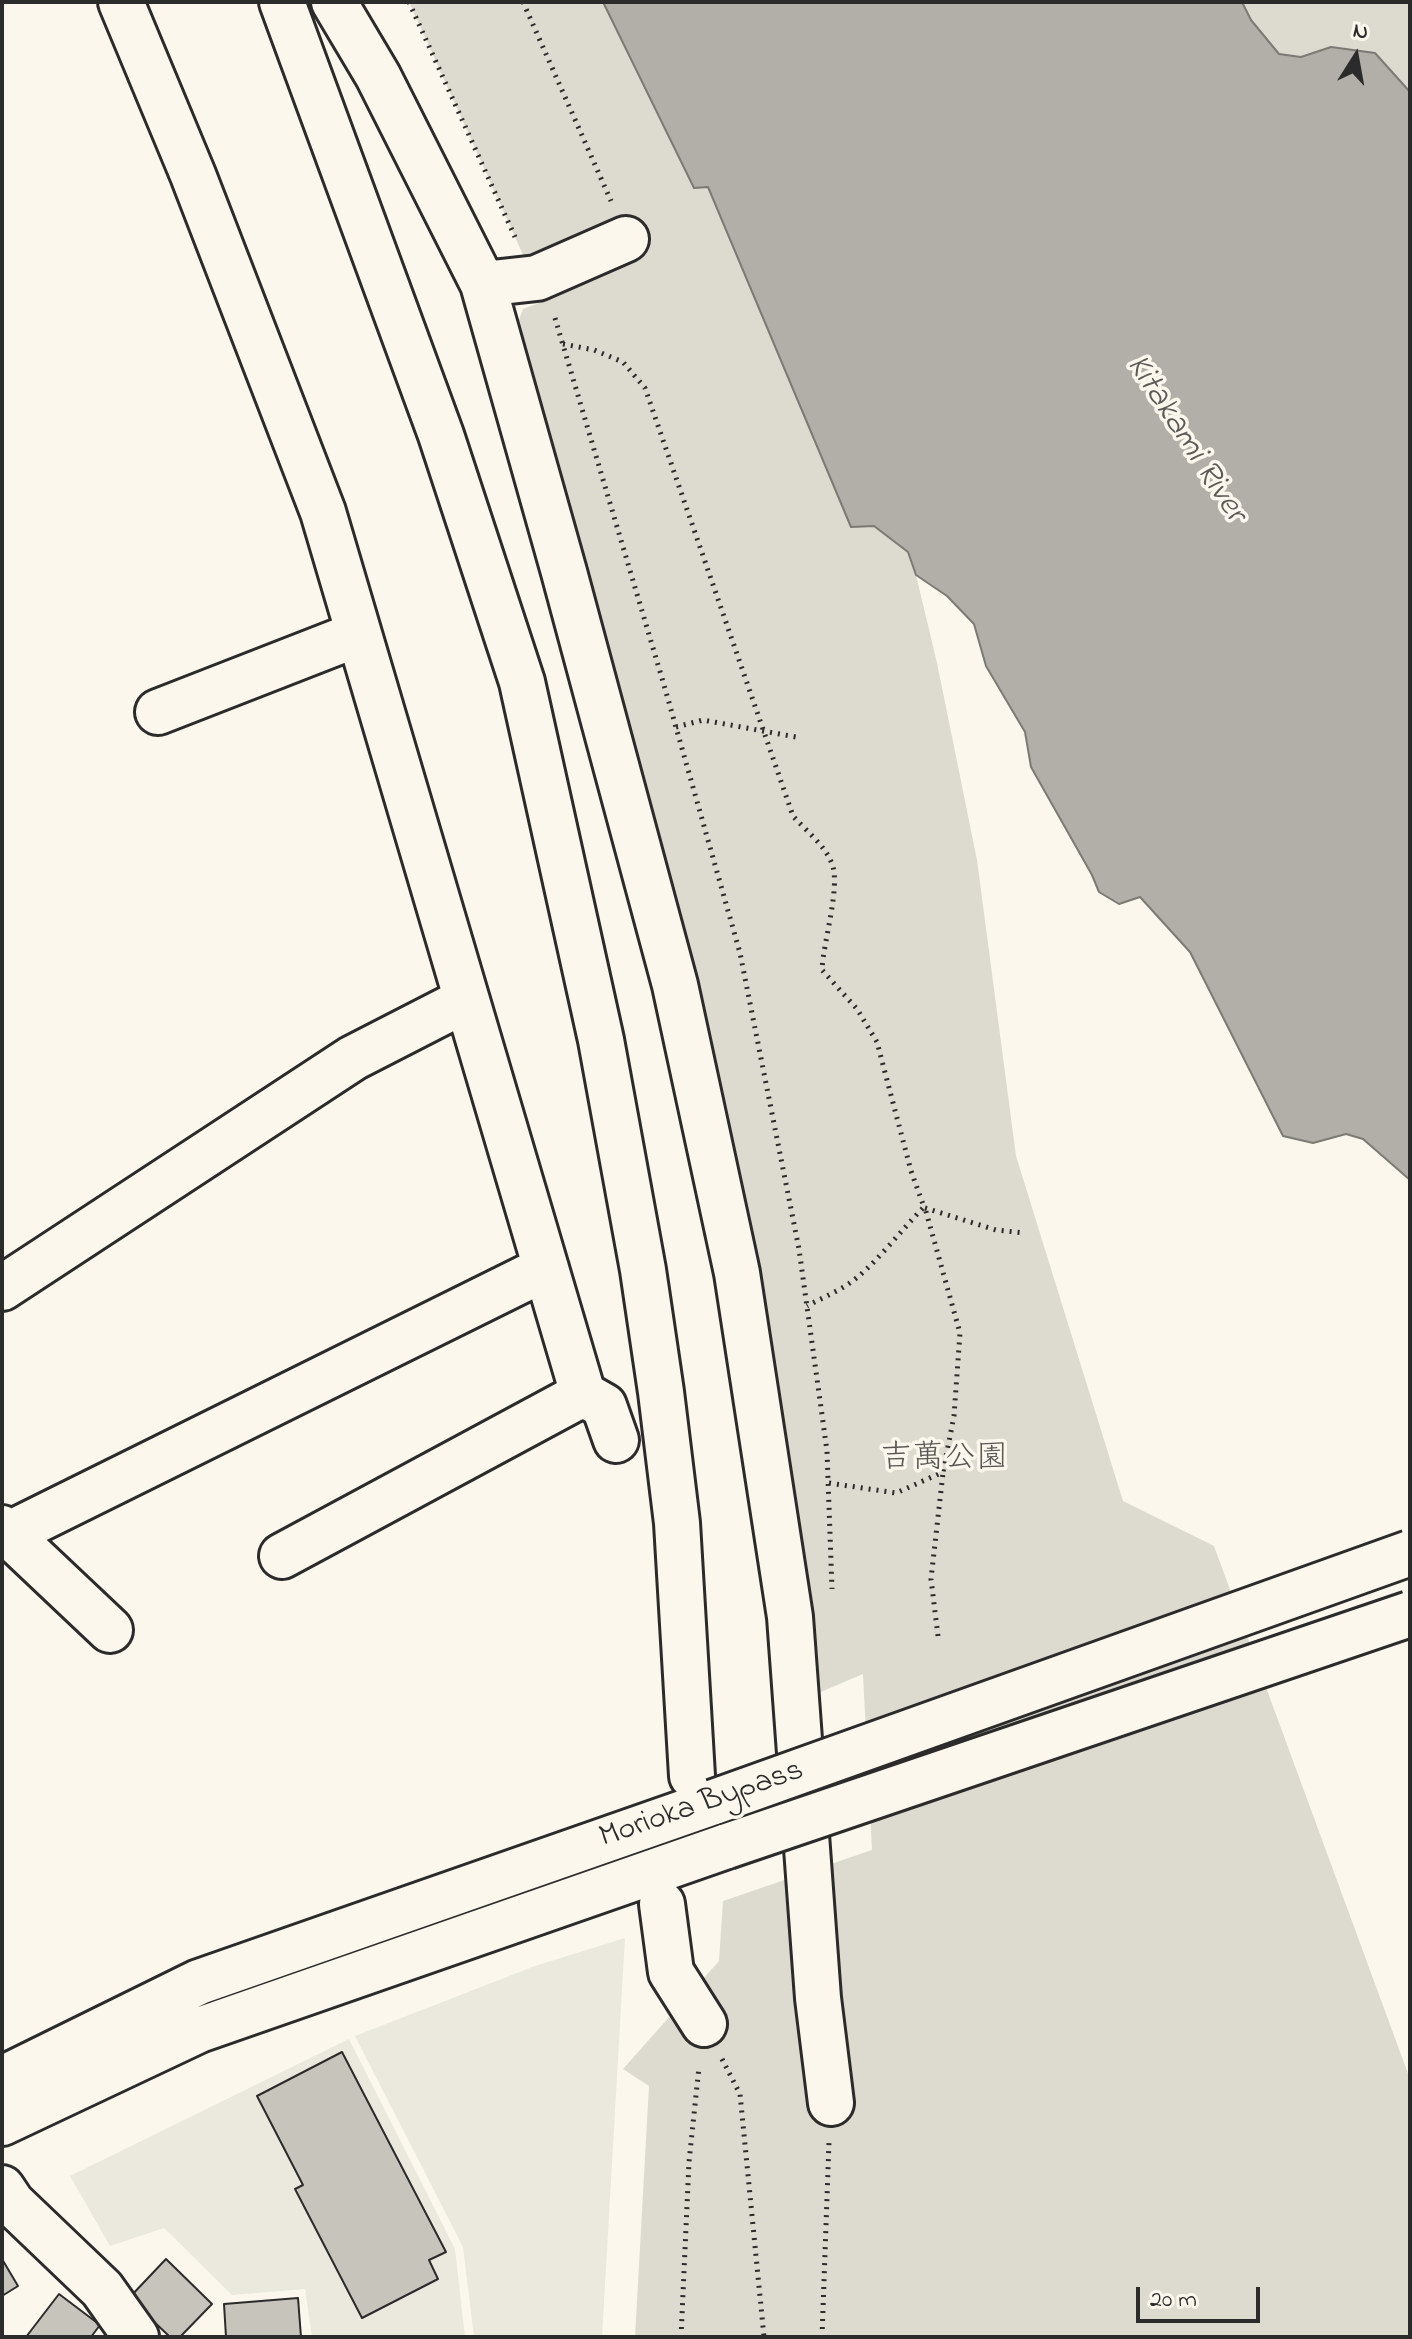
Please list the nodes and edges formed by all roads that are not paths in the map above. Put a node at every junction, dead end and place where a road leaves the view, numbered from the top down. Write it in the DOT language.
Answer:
graph roads {
  1 [pos="121,2"];
  2 [pos="282,2"];
  3 [pos="334,2"];
  4 [pos="626,239"];
  5 [pos="483,284"];
  6 [pos="358,634"];
  7 [pos="158,712"];
  8 [pos="466,1000"];
  9 [pos="546,1268"];
  10 [pos="2,1288"];
  11 [pos="583,1394"];
  12 [pos="616,1440"];
  13 [pos="5,1531"];
  14 [pos="1410,1553"];
  15 [pos="282,1556"];
  16 [pos="1410,1614"];
  17 [pos="110,1630"];
  18 [pos="703,1789"];
  19 [pos="662,1904"];
  20 [pos="704,2024"];
  21 [pos="2,2079"];
  22 [pos="831,2103"];
  23 [pos="2,2123"];
  24 [pos="2,2188"];
  25 [pos="134,2336"];
  1 -- 6 [label="main road"];
  2 -- 18 [label="main road"];
  3 -- 5 [label="main road"];
  4 -- 5 [label="main road"];
  5 -- 22 [label="main road"];
  6 -- 7 [label="main road"];
  6 -- 8 [label="main road"];
  8 -- 9 [label="main road"];
  8 -- 10 [label="main road"];
  9 -- 11 [label="main road"];
  9 -- 13 [label="main road"];
  11 -- 12 [label="main road"];
  11 -- 15 [label="main road"];
  13 -- 17 [label="main road"];
  14 -- 18 [label="main road, Morioka Bypass, bridge"];
  16 -- 23 [label="main road, Morioka Bypass, bridge"];
  18 -- 21 [label="main road, Morioka Bypass"];
  19 -- 20 [label="main road"];
  24 -- 25 [label="main road"];
}
